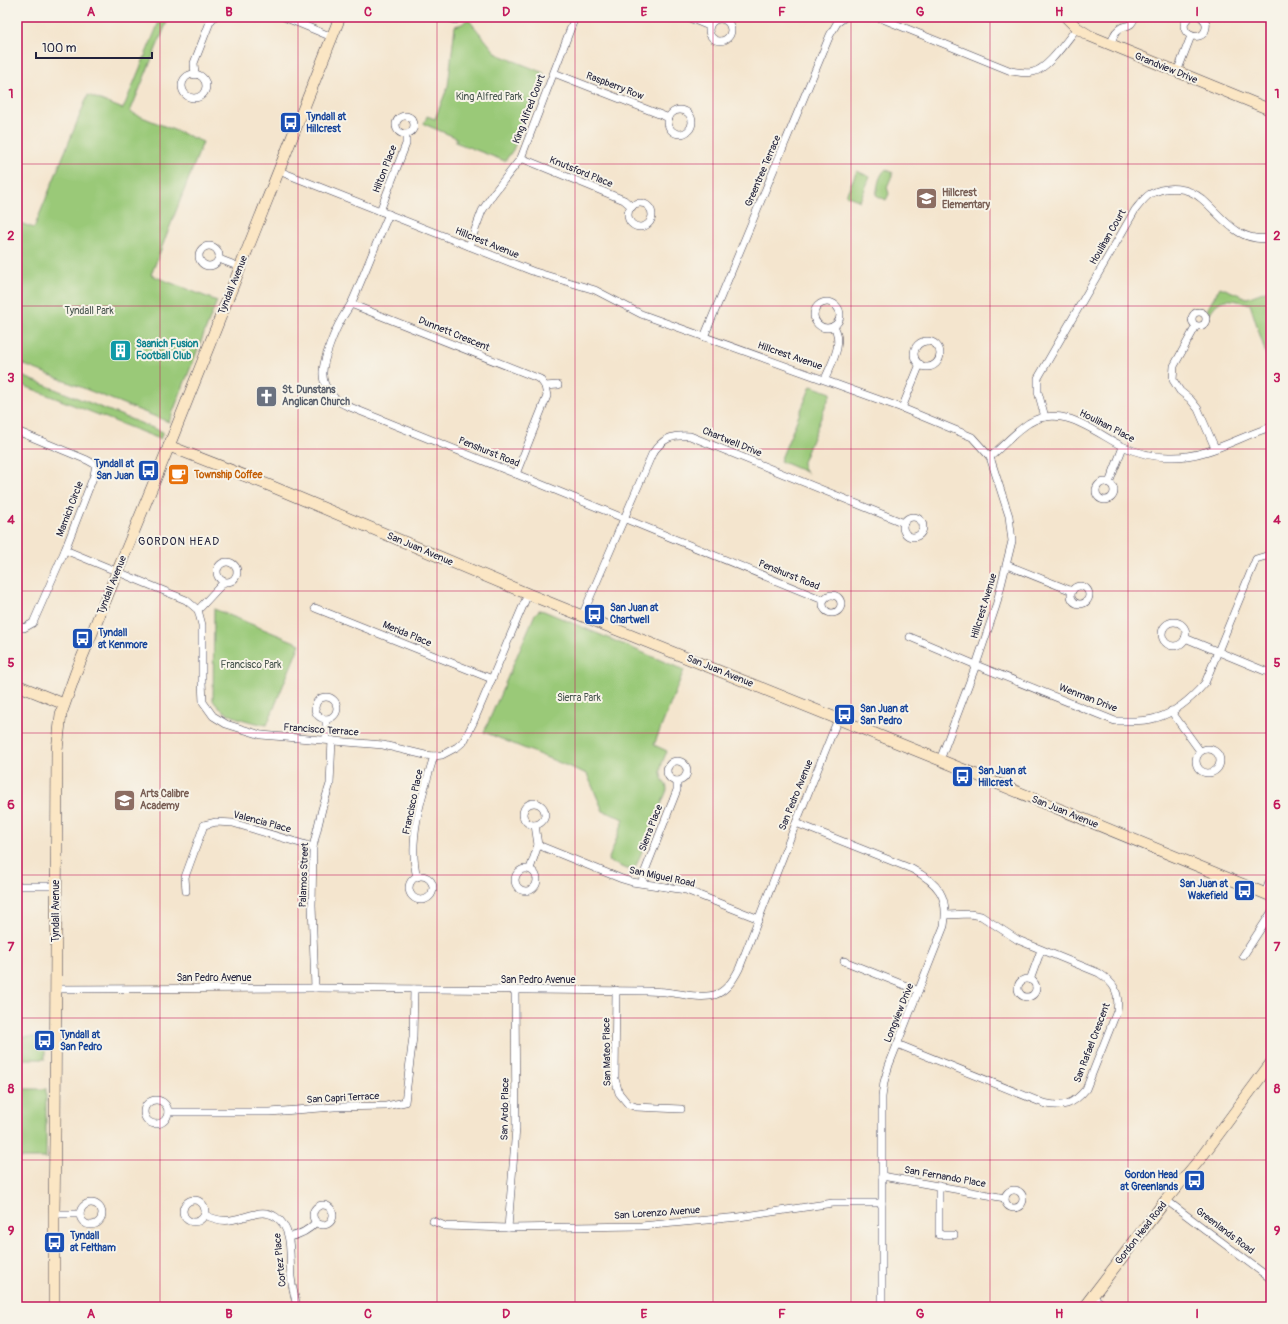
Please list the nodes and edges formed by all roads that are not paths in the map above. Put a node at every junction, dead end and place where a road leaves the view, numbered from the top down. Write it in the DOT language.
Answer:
graph roads {
  1 [pos="214,17"];
  2 [pos="284,17"];
  3 [pos="340,17"];
  4 [pos="446,17"];
  5 [pos="462,17"];
  6 [pos="575,17"];
  7 [pos="687,17"];
  8 [pos="845,17"];
  9 [pos="878,17"];
  10 [pos="1066,17"];
  11 [pos="1135,17"];
  12 [pos="1189,17"];
  13 [pos="1201,17"];
  14 [pos="709,26"];
  15 [pos="1077,28"];
  16 [pos="1192,36"];
  17 [pos="332,37"];
  18 [pos="1111,45"];
  19 [pos="1177,72"];
  20 [pos="554,73"];
  21 [pos="195,75"];
  22 [pos="1271,110"];
  23 [pos="669,118"];
  24 [pos="406,134"];
  25 [pos="521,158"];
  26 [pos="279,171"];
  27 [pos="632,207"];
  28 [pos="380,211"];
  29 [pos="389,214"];
  30 [pos="1271,238"];
  31 [pos="469,246"];
  32 [pos="219,259"];
  33 [pos="240,267"];
  34 [pos="351,304"];
  35 [pos="834,326"];
  36 [pos="1196,326"];
  37 [pos="704,337"];
  38 [pos="920,364"];
  39 [pos="826,379"];
  40 [pos="558,385"];
  41 [pos="545,386"];
  42 [pos="902,408"];
  43 [pos="1045,417"];
  44 [pos="1271,427"];
  45 [pos="17,431"];
  46 [pos="169,446"];
  47 [pos="1123,446"];
  48 [pos="1215,448"];
  49 [pos="990,457"];
  50 [pos="516,474"];
  51 [pos="1109,482"];
  52 [pos="623,518"];
  53 [pos="904,523"];
  54 [pos="65,550"];
  55 [pos="1271,558"];
  56 [pos="1007,565"];
  57 [pos="118,571"];
  58 [pos="224,582"];
  59 [pos="1072,591"];
  60 [pos="528,594"];
  61 [pos="823,600"];
  62 [pos="315,608"];
  63 [pos="198,610"];
  64 [pos="582,616"];
  65 [pos="17,625"];
  66 [pos="910,637"];
  67 [pos="1185,638"];
  68 [pos="1218,652"];
  69 [pos="976,665"];
  70 [pos="1271,672"];
  71 [pos="492,679"];
  72 [pos="17,685"];
  73 [pos="64,704"];
  74 [pos="1171,711"];
  75 [pos="326,719"];
  76 [pos="838,719"];
  77 [pos="329,740"];
  78 [pos="1200,751"];
  79 [pos="434,756"];
  80 [pos="940,760"];
  81 [pos="678,781"];
  82 [pos="796,823"];
  83 [pos="535,825"];
  84 [pos="538,845"];
  85 [pos="313,847"];
  86 [pos="530,869"];
  87 [pos="417,877"];
  88 [pos="1271,877"];
  89 [pos="642,883"];
  90 [pos="17,886"];
  91 [pos="56,886"];
  92 [pos="186,891"];
  93 [pos="1268,895"];
  94 [pos="1271,913"];
  95 [pos="946,915"];
  96 [pos="759,919"];
  97 [pos="1041,950"];
  98 [pos="1243,956"];
  99 [pos="844,961"];
  100 [pos="1030,980"];
  101 [pos="56,988"];
  102 [pos="315,988"];
  103 [pos="414,989"];
  104 [pos="515,990"];
  105 [pos="616,990"];
  106 [pos="919,991"];
  107 [pos="897,1044"];
  108 [pos="1271,1064"];
  109 [pos="681,1109"];
  110 [pos="168,1112"];
  111 [pos="882,1176"];
  112 [pos="939,1186"];
  113 [pos="1005,1198"];
  114 [pos="1166,1200"];
  115 [pos="882,1204"];
  116 [pos="54,1214"];
  117 [pos="80,1214"];
  118 [pos="205,1215"];
  119 [pos="433,1221"];
  120 [pos="316,1222"];
  121 [pos="508,1228"];
  122 [pos="954,1235"];
  123 [pos="289,1237"];
  124 [pos="1271,1279"];
  125 [pos="1092,1296"];
  126 [pos="54,1307"];
  127 [pos="297,1307"];
  128 [pos="882,1307"];
  129 [pos="1084,1307"];
  130 [pos="1106,1307"];
  1 -- 21 [label="street"];
  2 -- 17 [label="street"];
  3 -- 17 [label="street, Tyndall Avenue"];
  4 -- 5 [label="street"];
  6 -- 20 [label="street, King Alfred Court"];
  7 -- 14 [label="street"];
  8 -- 37 [label="street, Greentree Terrace"];
  9 -- 15 [label="street"];
  10 -- 15 [label="street, Grandview Drive"];
  11 -- 18 [label="street"];
  12 -- 16 [label="street"];
  13 -- 16 [label="street"];
  15 -- 18 [label="street, Grandview Drive"];
  16 -- 19 [label="street"];
  17 -- 26 [label="street, Tyndall Avenue"];
  18 -- 19 [label="street, Grandview Drive"];
  19 -- 22 [label="street, Grandview Drive"];
  20 -- 23 [label="street, Raspberry Row"];
  20 -- 25 [label="street, King Alfred Court"];
  24 -- 28 [label="street, Hilton Place"];
  25 -- 27 [label="street, Knutsford Place"];
  25 -- 31 [label="street, King Alfred Court"];
  26 -- 28 [label="street, Hillcrest Avenue"];
  26 -- 33 [label="street, Tyndall Avenue"];
  28 -- 29 [label="street, Hillcrest Avenue"];
  29 -- 31 [label="street, Hillcrest Avenue"];
  29 -- 34 [label="street, Penshurst Road"];
  30 -- 43 [label="street, Houlihan Court"];
  31 -- 37 [label="street, Hillcrest Avenue"];
  32 -- 33 [label="street"];
  33 -- 46 [label="street, Tyndall Avenue"];
  34 -- 41 [label="street, Dunnett Crescent"];
  34 -- 50 [label="street, Penshurst Road"];
  35 -- 39 [label="street"];
  36 -- 48 [label="street"];
  37 -- 39 [label="street, Hillcrest Avenue"];
  38 -- 42 [label="street"];
  39 -- 42 [label="street, Hillcrest Avenue"];
  40 -- 41 [label="street"];
  41 -- 50 [label="street"];
  42 -- 49 [label="street, Hillcrest Avenue"];
  43 -- 47 [label="street, Houlihan Place"];
  43 -- 49 [label="street, Houlihan Place"];
  44 -- 48 [label="street, Houlihan Place"];
  45 -- 54 [label="street, Mamich Circle"];
  46 -- 57 [label="street, Tyndall Avenue"];
  46 -- 60 [label="street, San Juan Avenue"];
  47 -- 48 [label="street, Houlihan Place"];
  47 -- 51 [label="street"];
  49 -- 56 [label="street, Hillcrest Avenue"];
  50 -- 52 [label="street, Penshurst Road"];
  52 -- 53 [label="street, Chartwell Drive"];
  52 -- 61 [label="street, Penshurst Road"];
  52 -- 64 [label="street, Chartwell Drive"];
  54 -- 57 [label="street, Mamich Circle"];
  54 -- 65 [label="street, Mamich Circle"];
  55 -- 68 [label="street, Wenman Drive"];
  56 -- 59 [label="street"];
  56 -- 69 [label="street, Hillcrest Avenue"];
  57 -- 63 [label="street"];
  57 -- 73 [label="street, Tyndall Avenue"];
  58 -- 63 [label="street"];
  60 -- 64 [label="street, San Juan Avenue"];
  60 -- 71 [label="street, Francisco Terrace"];
  62 -- 71 [label="street, Merida Place"];
  63 -- 77 [label="street, Francisco Terrace"];
  64 -- 76 [label="street, San Juan Avenue"];
  66 -- 69 [label="street, Wenman Drive"];
  67 -- 68 [label="street"];
  68 -- 70 [label="street"];
  68 -- 74 [label="street, Wenman Drive"];
  69 -- 74 [label="street, Wenman Drive"];
  69 -- 80 [label="street, Hillcrest Avenue"];
  71 -- 79 [label="street, Francisco Terrace"];
  72 -- 73 [label="street"];
  73 -- 91 [label="street, Tyndall Avenue"];
  74 -- 78 [label="street"];
  75 -- 77 [label="street, Palamos Street"];
  76 -- 80 [label="street, San Juan Avenue"];
  76 -- 82 [label="street, San Pedro Avenue"];
  77 -- 79 [label="street, Francisco Terrace"];
  77 -- 85 [label="street, Palamos Street"];
  79 -- 87 [label="street, Francisco Place"];
  80 -- 93 [label="street, San Juan Avenue"];
  81 -- 89 [label="street, Sierra Place"];
  82 -- 95 [label="street, Longview Drive"];
  82 -- 96 [label="street, San Pedro Avenue"];
  83 -- 84 [label="street"];
  84 -- 86 [label="street"];
  84 -- 89 [label="street, San Miguel Road"];
  85 -- 92 [label="street, Valencia Place"];
  85 -- 102 [label="street, Palamos Street"];
  88 -- 93 [label="street"];
  89 -- 96 [label="street, San Miguel Road"];
  90 -- 91 [label="street"];
  91 -- 101 [label="street, Tyndall Avenue"];
  94 -- 98 [label="street"];
  95 -- 97 [label="street, San Rafael Crescent"];
  95 -- 106 [label="street, Longview Drive"];
  96 -- 105 [label="street, San Pedro Avenue"];
  97 -- 100 [label="street"];
  97 -- 107 [label="street, San Rafael Crescent"];
  99 -- 106 [label="street"];
  101 -- 102 [label="street, San Pedro Avenue"];
  101 -- 116 [label="street, Tyndall Avenue"];
  102 -- 103 [label="street, San Pedro Avenue"];
  103 -- 104 [label="street, San Pedro Avenue"];
  103 -- 110 [label="street, San Capri Terrace"];
  104 -- 105 [label="street, San Pedro Avenue"];
  104 -- 121 [label="street, San Ardo Place"];
  105 -- 109 [label="street, San Mateo Place"];
  106 -- 107 [label="street, Longview Drive"];
  107 -- 111 [label="street, Longview Drive"];
  108 -- 114 [label="street, Gordon Head Road"];
  111 -- 112 [label="street, San Fernando Place"];
  111 -- 115 [label="street, Longview Drive"];
  112 -- 113 [label="street, San Fernando Place"];
  112 -- 122 [label="street"];
  114 -- 124 [label="street, Greenlands Road"];
  114 -- 125 [label="street, Gordon Head Road"];
  115 -- 121 [label="street, San Lorenzo Avenue"];
  115 -- 128 [label="street, Longview Drive"];
  116 -- 117 [label="street"];
  116 -- 126 [label="street, Tyndall Avenue"];
  118 -- 123 [label="street, Cortez Place"];
  119 -- 121 [label="street, San Lorenzo Avenue"];
  120 -- 123 [label="street"];
  123 -- 127 [label="street, Cortez Place"];
  125 -- 129 [label="street, Gordon Head Road"];
  125 -- 130 [label="street"];
}
